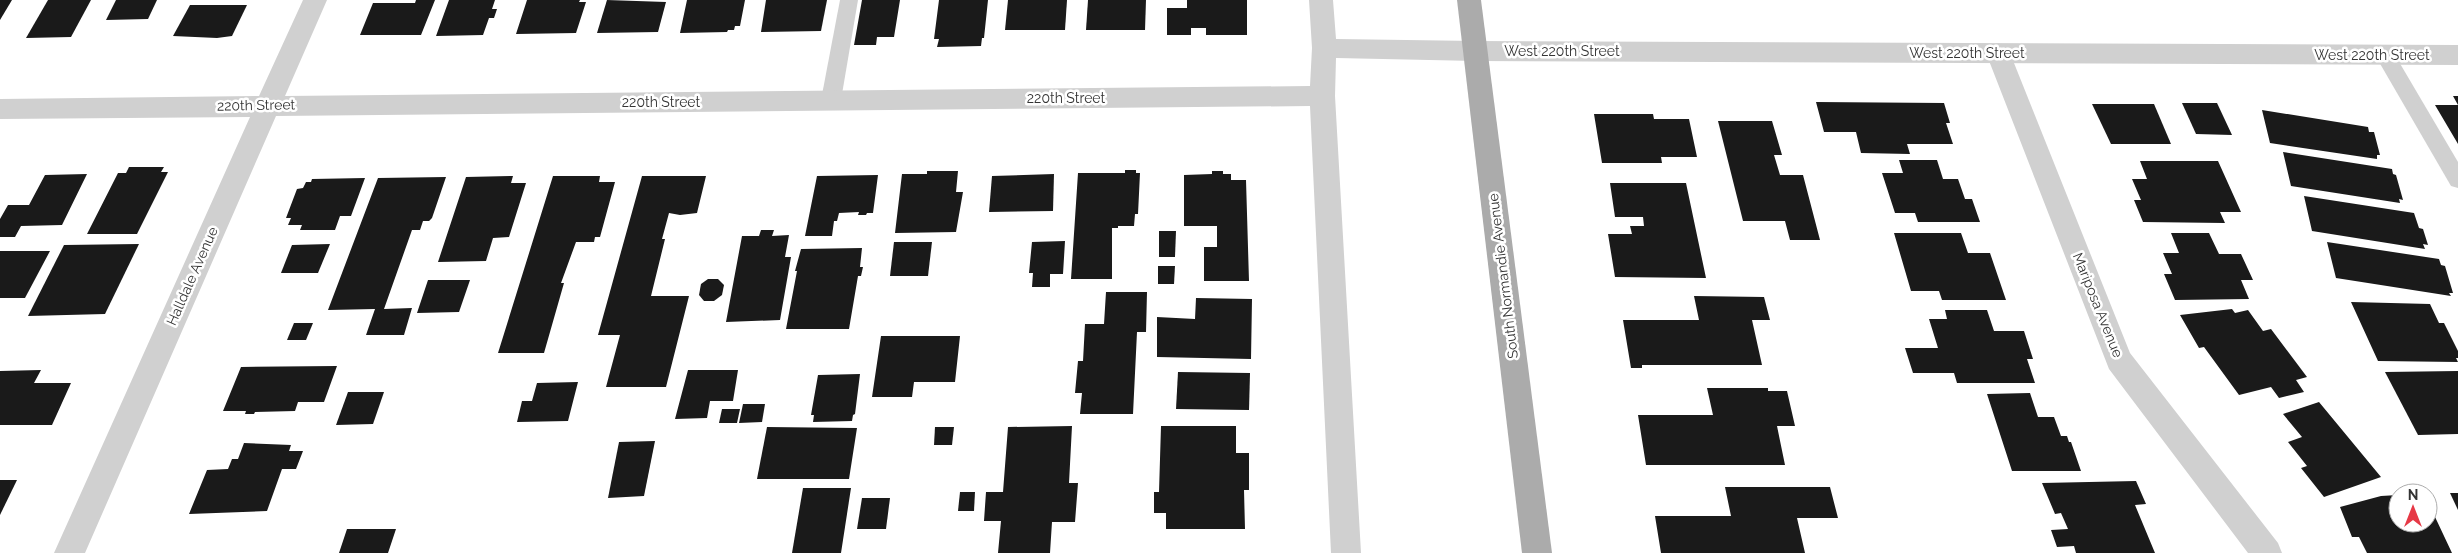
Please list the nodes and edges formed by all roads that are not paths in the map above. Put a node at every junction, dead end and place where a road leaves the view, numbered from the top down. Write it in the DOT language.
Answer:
graph roads {
  1 [pos="315,0"];
  2 [pos="849,0"];
  3 [pos="1321,0"];
  4 [pos="1469,0"];
  5 [pos="1324,48"];
  6 [pos="1476,51"];
  7 [pos="1998,53"];
  8 [pos="2385,55"];
  9 [pos="2458,55"];
  10 [pos="1322,96"];
  11 [pos="831,100"];
  12 [pos="268,105"];
  13 [pos="0,109"];
  14 [pos="2458,180"];
  15 [pos="69,553"];
  16 [pos="1346,553"];
  17 [pos="1537,553"];
  18 [pos="2267,553"];
  1 -- 12 [label="street, Halldale Avenue"];
  2 -- 11 [label="lane"];
  3 -- 5 [label="street"];
  4 -- 6 [label="main road, South Normandie Avenue"];
  5 -- 6 [label="street"];
  5 -- 10 [label="street"];
  6 -- 7 [label="street, West 220th Street"];
  6 -- 17 [label="main road, South Normandie Avenue"];
  7 -- 8 [label="street, West 220th Street"];
  7 -- 18 [label="street, Mariposa Avenue"];
  8 -- 9 [label="street, West 220th Street"];
  8 -- 14 [label="lane"];
  10 -- 11 [label="street, 220th Street"];
  10 -- 16 [label="street"];
  11 -- 12 [label="street, 220th Street"];
  12 -- 13 [label="street, 220th Street"];
  12 -- 15 [label="street, Halldale Avenue"];
}
